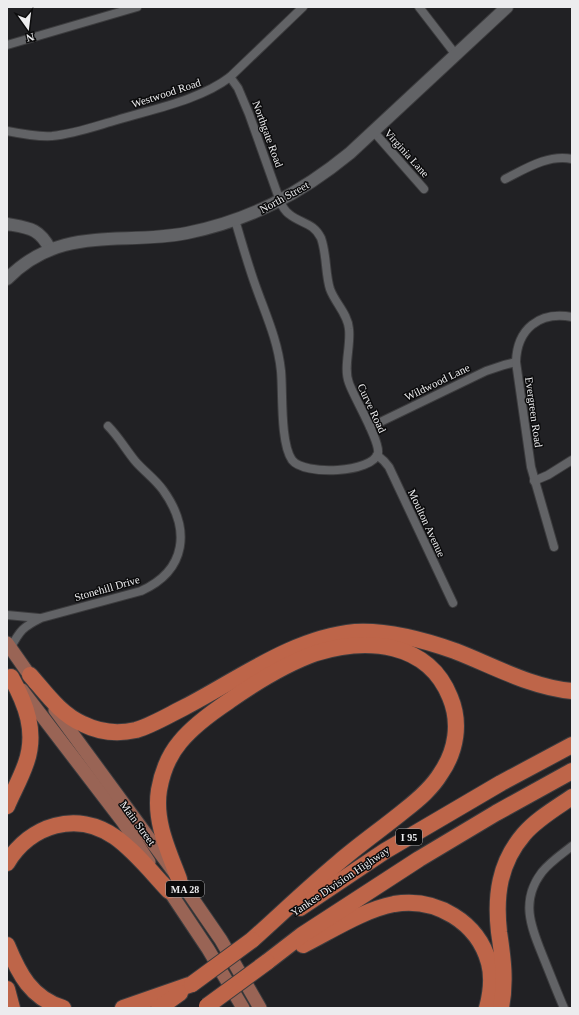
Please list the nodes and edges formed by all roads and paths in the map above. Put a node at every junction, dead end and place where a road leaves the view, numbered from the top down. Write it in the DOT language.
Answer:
graph roads {
  1 [pos="108,7"];
  2 [pos="137,7"];
  3 [pos="303,7"];
  4 [pos="419,7"];
  5 [pos="507,7"];
  6 [pos="106,16"];
  7 [pos="7,45"];
  8 [pos="456,55"];
  9 [pos="230,77"];
  10 [pos="7,131"];
  11 [pos="374,132"];
  12 [pos="572,159"];
  13 [pos="505,179"];
  14 [pos="424,189"];
  15 [pos="280,201"];
  16 [pos="235,220"];
  17 [pos="7,224"];
  18 [pos="50,249"];
  19 [pos="7,279"];
  20 [pos="572,317"];
  21 [pos="516,362"];
  22 [pos="108,426"];
  23 [pos="370,427"];
  24 [pos="377,455"];
  25 [pos="572,460"];
  26 [pos="534,481"];
  27 [pos="554,547"];
  28 [pos="453,603"];
  29 [pos="7,615"];
  30 [pos="42,618"];
  31 [pos="9,646"];
  32 [pos="9,674"];
  33 [pos="30,675"];
  34 [pos="572,691"];
  35 [pos="572,745"];
  36 [pos="572,771"];
  37 [pos="572,797"];
  38 [pos="7,806"];
  39 [pos="572,846"];
  40 [pos="7,863"];
  41 [pos="174,885"];
  42 [pos="252,940"];
  43 [pos="7,945"];
  44 [pos="267,962"];
  45 [pos="192,984"];
  46 [pos="7,989"];
  47 [pos="205,1007"];
  48 [pos="12,1008"];
  49 [pos="63,1008"];
  50 [pos="123,1008"];
  51 [pos="160,1008"];
  52 [pos="243,1008"];
  53 [pos="260,1008"];
  54 [pos="487,1008"];
  55 [pos="501,1008"];
  56 [pos="564,1008"];
  1 -- 6 [label="street"];
  2 -- 6 [label="street"];
  3 -- 9 [label="street, Westwood Road"];
  4 -- 8 [label="street"];
  5 -- 8 [label="street, North Street"];
  6 -- 7 [label="street"];
  8 -- 11 [label="street, North Street"];
  9 -- 10 [label="street, Westwood Road"];
  9 -- 15 [label="street, Northgate Road"];
  11 -- 14 [label="street, Virginia Lane"];
  11 -- 15 [label="street, North Street"];
  12 -- 13 [label="street"];
  15 -- 16 [label="street, North Street"];
  15 -- 23 [label="street, Curve Road"];
  16 -- 18 [label="street, North Street"];
  16 -- 24 [label="street"];
  17 -- 18 [label="street"];
  18 -- 19 [label="street, North Street"];
  20 -- 21 [label="street, Evergreen Road"];
  21 -- 23 [label="street, Wildwood Lane"];
  21 -- 26 [label="street, Evergreen Road"];
  22 -- 30 [label="street, Stonehill Drive"];
  23 -- 24 [label="street, Curve Road"];
  24 -- 28 [label="street, Moulton Avenue"];
  25 -- 26 [label="street"];
  26 -- 27 [label="street, Evergreen Road"];
  29 -- 30 [label="street, Stonehill Drive"];
  30 -- 31 [label="street, Stonehill Drive"];
  31 -- 33 [label="main road, Main Street / MA 28"];
  32 -- 38 [label="highway"];
  32 -- 41 [label="main road, Main Street / MA 28"];
  33 -- 34 [label="highway"];
  33 -- 41 [label="main road, Main Street / MA 28"];
  35 -- 42 [label="highway, Yankee Division Highway / I 95"];
  36 -- 44 [label="highway, I 95"];
  37 -- 55 [label="highway"];
  39 -- 56 [label="street"];
  40 -- 41 [label="highway"];
  41 -- 42 [label="highway"];
  41 -- 52 [label="main road, Main Street / MA 28"];
  41 -- 53 [label="main road, Main Street / MA 28"];
  42 -- 45 [label="highway, Yankee Division Highway / I 95, bridge"];
  43 -- 49 [label="highway"];
  44 -- 47 [label="highway, I 95, bridge"];
  44 -- 54 [label="highway"];
  45 -- 50 [label="highway"];
  45 -- 51 [label="highway, Yankee Division Highway / I 95"];
  46 -- 48 [label="highway"];
}
